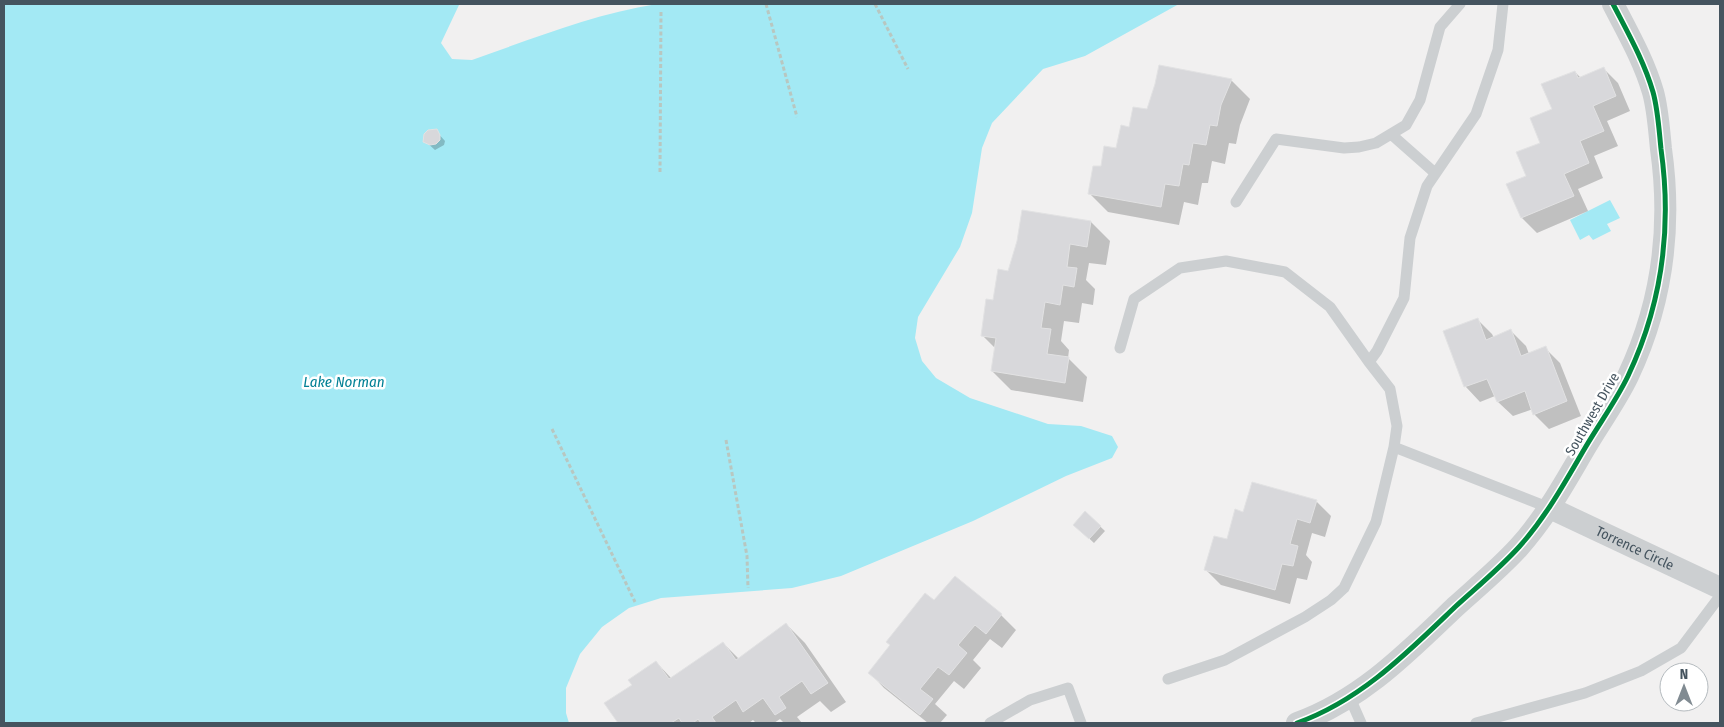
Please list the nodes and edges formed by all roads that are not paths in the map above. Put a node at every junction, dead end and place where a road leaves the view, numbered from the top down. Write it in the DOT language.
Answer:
graph roads {
  1 [pos="1460,4"];
  2 [pos="1503,4"];
  3 [pos="1613,4"];
  4 [pos="1392,135"];
  5 [pos="1435,174"];
  6 [pos="1236,202"];
  7 [pos="1120,348"];
  8 [pos="1369,362"];
  9 [pos="1394,447"];
  10 [pos="1550,508"];
  11 [pos="1720,588"];
  12 [pos="1720,596"];
  13 [pos="1168,679"];
  14 [pos="1350,698"];
  15 [pos="990,723"];
  16 [pos="1081,723"];
  17 [pos="1297,723"];
  18 [pos="1361,723"];
  19 [pos="1476,723"];
  1 -- 4 [label="lane"];
  2 -- 5 [label="lane"];
  3 -- 10 [label="street, Southwest Drive"];
  4 -- 5 [label="lane"];
  4 -- 6 [label="lane"];
  5 -- 8 [label="lane"];
  7 -- 8 [label="lane"];
  8 -- 9 [label="lane"];
  9 -- 10 [label="lane"];
  9 -- 13 [label="lane"];
  10 -- 11 [label="street, Torrence Circle"];
  10 -- 14 [label="street, Southwest Drive"];
  12 -- 19 [label="lane"];
  14 -- 17 [label="street, Southwest Drive"];
  14 -- 18 [label="lane"];
  15 -- 16 [label="lane"];
}
